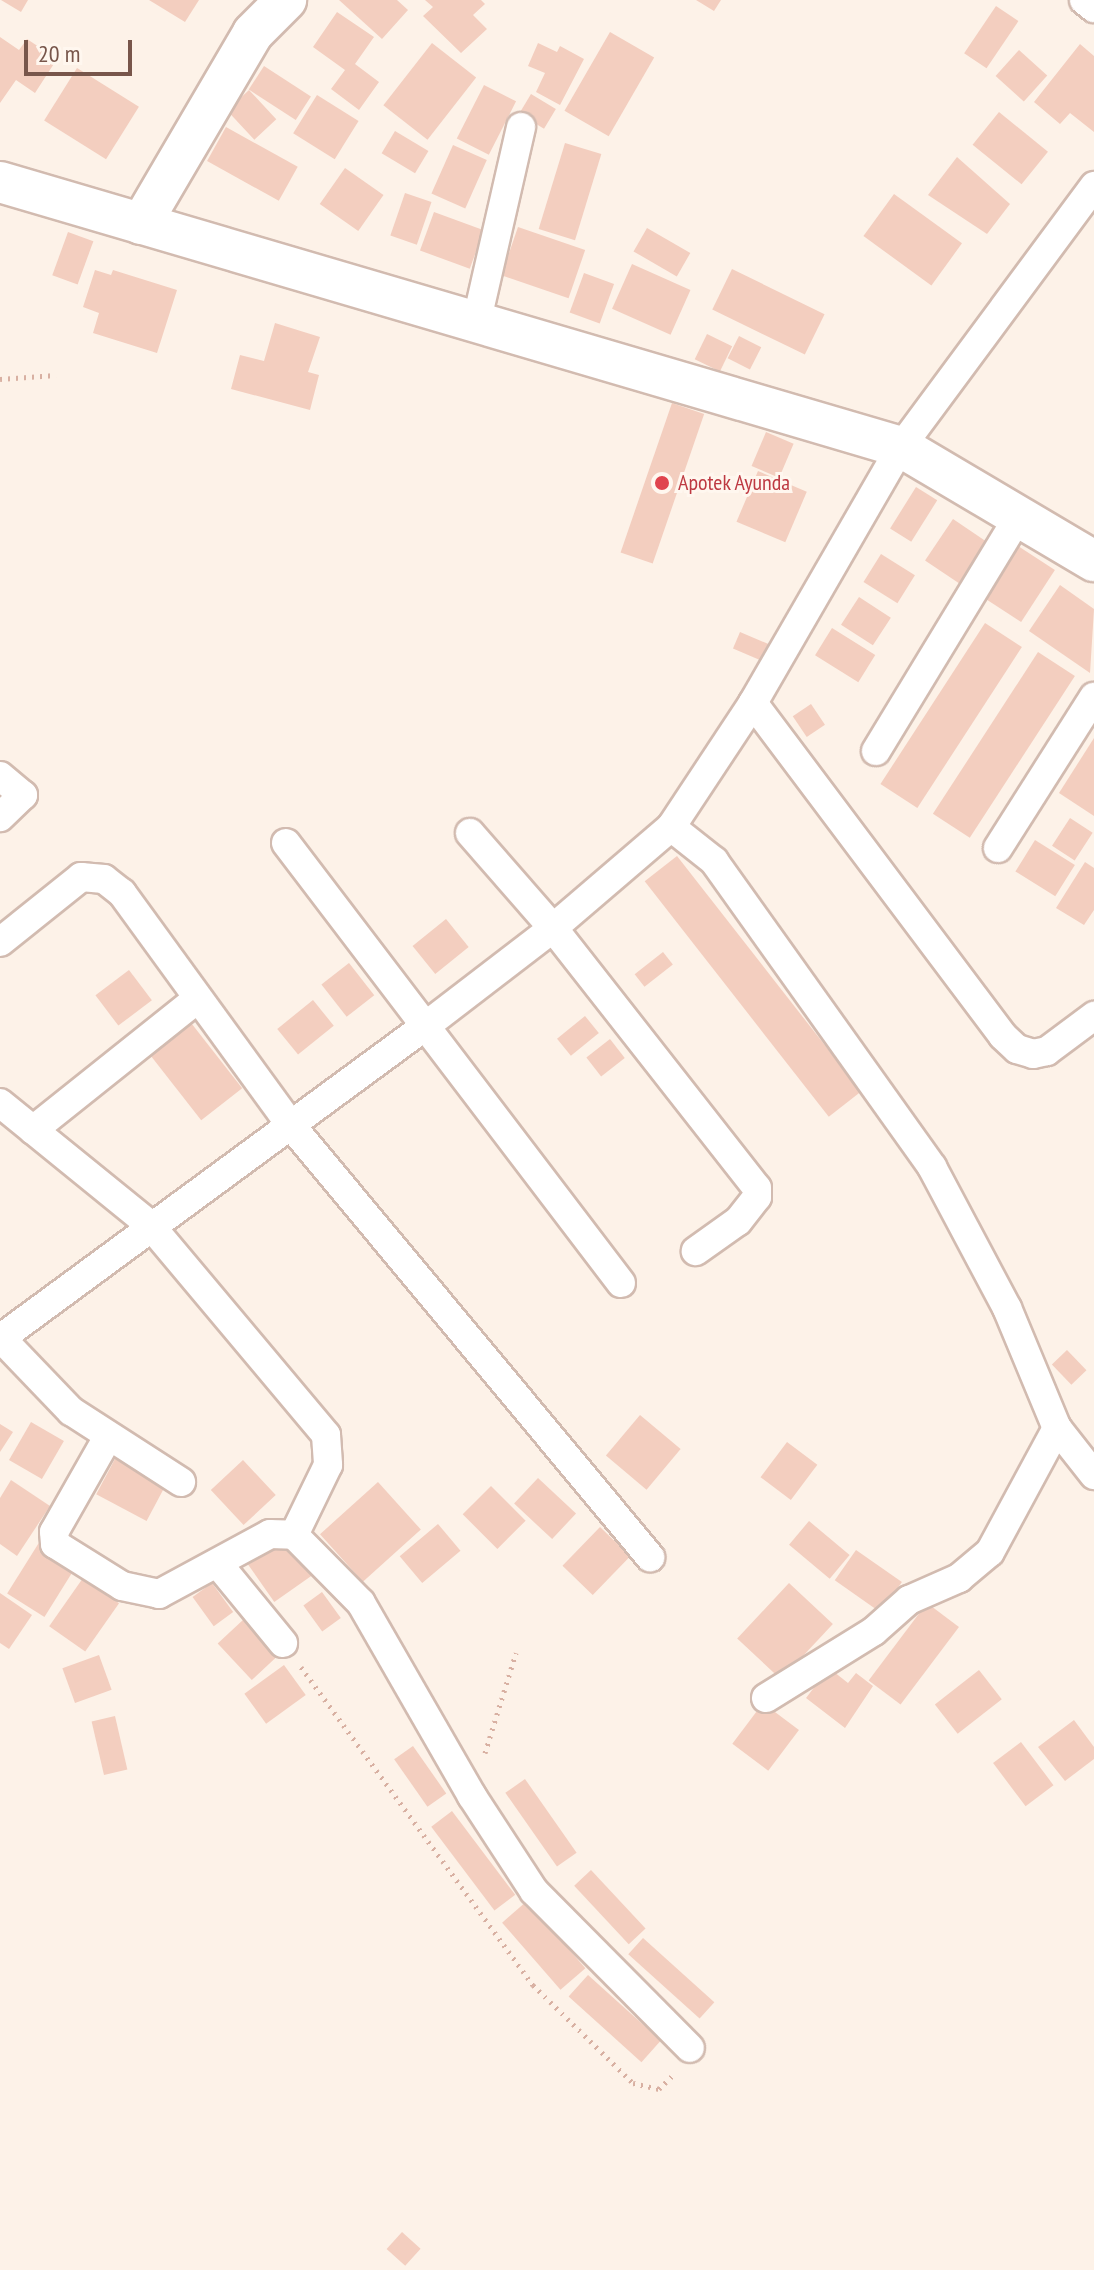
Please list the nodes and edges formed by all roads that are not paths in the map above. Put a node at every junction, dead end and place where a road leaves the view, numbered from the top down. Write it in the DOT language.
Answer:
graph roads {
  1 [pos="286,0"];
  2 [pos="1084,0"];
  3 [pos="1094,8"];
  4 [pos="521,127"];
  5 [pos="0,182"];
  6 [pos="1094,186"];
  7 [pos="141,224"];
  8 [pos="476,324"];
  9 [pos="901,447"];
  10 [pos="1020,514"];
  11 [pos="1094,561"];
  12 [pos="1094,697"];
  13 [pos="753,703"];
  14 [pos="876,751"];
  15 [pos="0,776"];
  16 [pos="684,810"];
  17 [pos="0,817"];
  18 [pos="470,833"];
  19 [pos="286,843"];
  20 [pos="998,848"];
  21 [pos="553,928"];
  22 [pos="0,942"];
  23 [pos="197,999"];
  24 [pos="1094,1016"];
  25 [pos="428,1024"];
  26 [pos="0,1103"];
  27 [pos="289,1123"];
  28 [pos="33,1130"];
  29 [pos="150,1225"];
  30 [pos="696,1251"];
  31 [pos="621,1283"];
  32 [pos="0,1337"];
  33 [pos="1057,1428"];
  34 [pos="108,1437"];
  35 [pos="1094,1475"];
  36 [pos="181,1482"];
  37 [pos="294,1535"];
  38 [pos="650,1557"];
  39 [pos="219,1565"];
  40 [pos="283,1643"];
  41 [pos="766,1698"];
  42 [pos="690,2048"];
  1 -- 7 [label="street"];
  2 -- 3 [label="street"];
  4 -- 8 [label="street"];
  5 -- 7 [label="street"];
  6 -- 9 [label="street"];
  7 -- 8 [label="street"];
  8 -- 9 [label="street"];
  9 -- 10 [label="street"];
  9 -- 13 [label="street"];
  10 -- 11 [label="street"];
  10 -- 14 [label="street"];
  12 -- 20 [label="street"];
  13 -- 16 [label="street"];
  13 -- 24 [label="street"];
  15 -- 17 [label="street"];
  16 -- 21 [label="street"];
  16 -- 33 [label="street"];
  18 -- 21 [label="street"];
  19 -- 25 [label="street"];
  21 -- 25 [label="street"];
  21 -- 30 [label="street"];
  22 -- 23 [label="street"];
  23 -- 27 [label="street"];
  23 -- 28 [label="street"];
  25 -- 27 [label="street"];
  25 -- 31 [label="street"];
  26 -- 28 [label="street"];
  27 -- 29 [label="street"];
  27 -- 38 [label="street"];
  28 -- 29 [label="street"];
  29 -- 32 [label="street"];
  29 -- 37 [label="street"];
  32 -- 34 [label="street"];
  33 -- 35 [label="street"];
  33 -- 41 [label="street"];
  34 -- 36 [label="street"];
  34 -- 39 [label="street"];
  37 -- 39 [label="street"];
  37 -- 42 [label="street"];
  39 -- 40 [label="street"];
}
